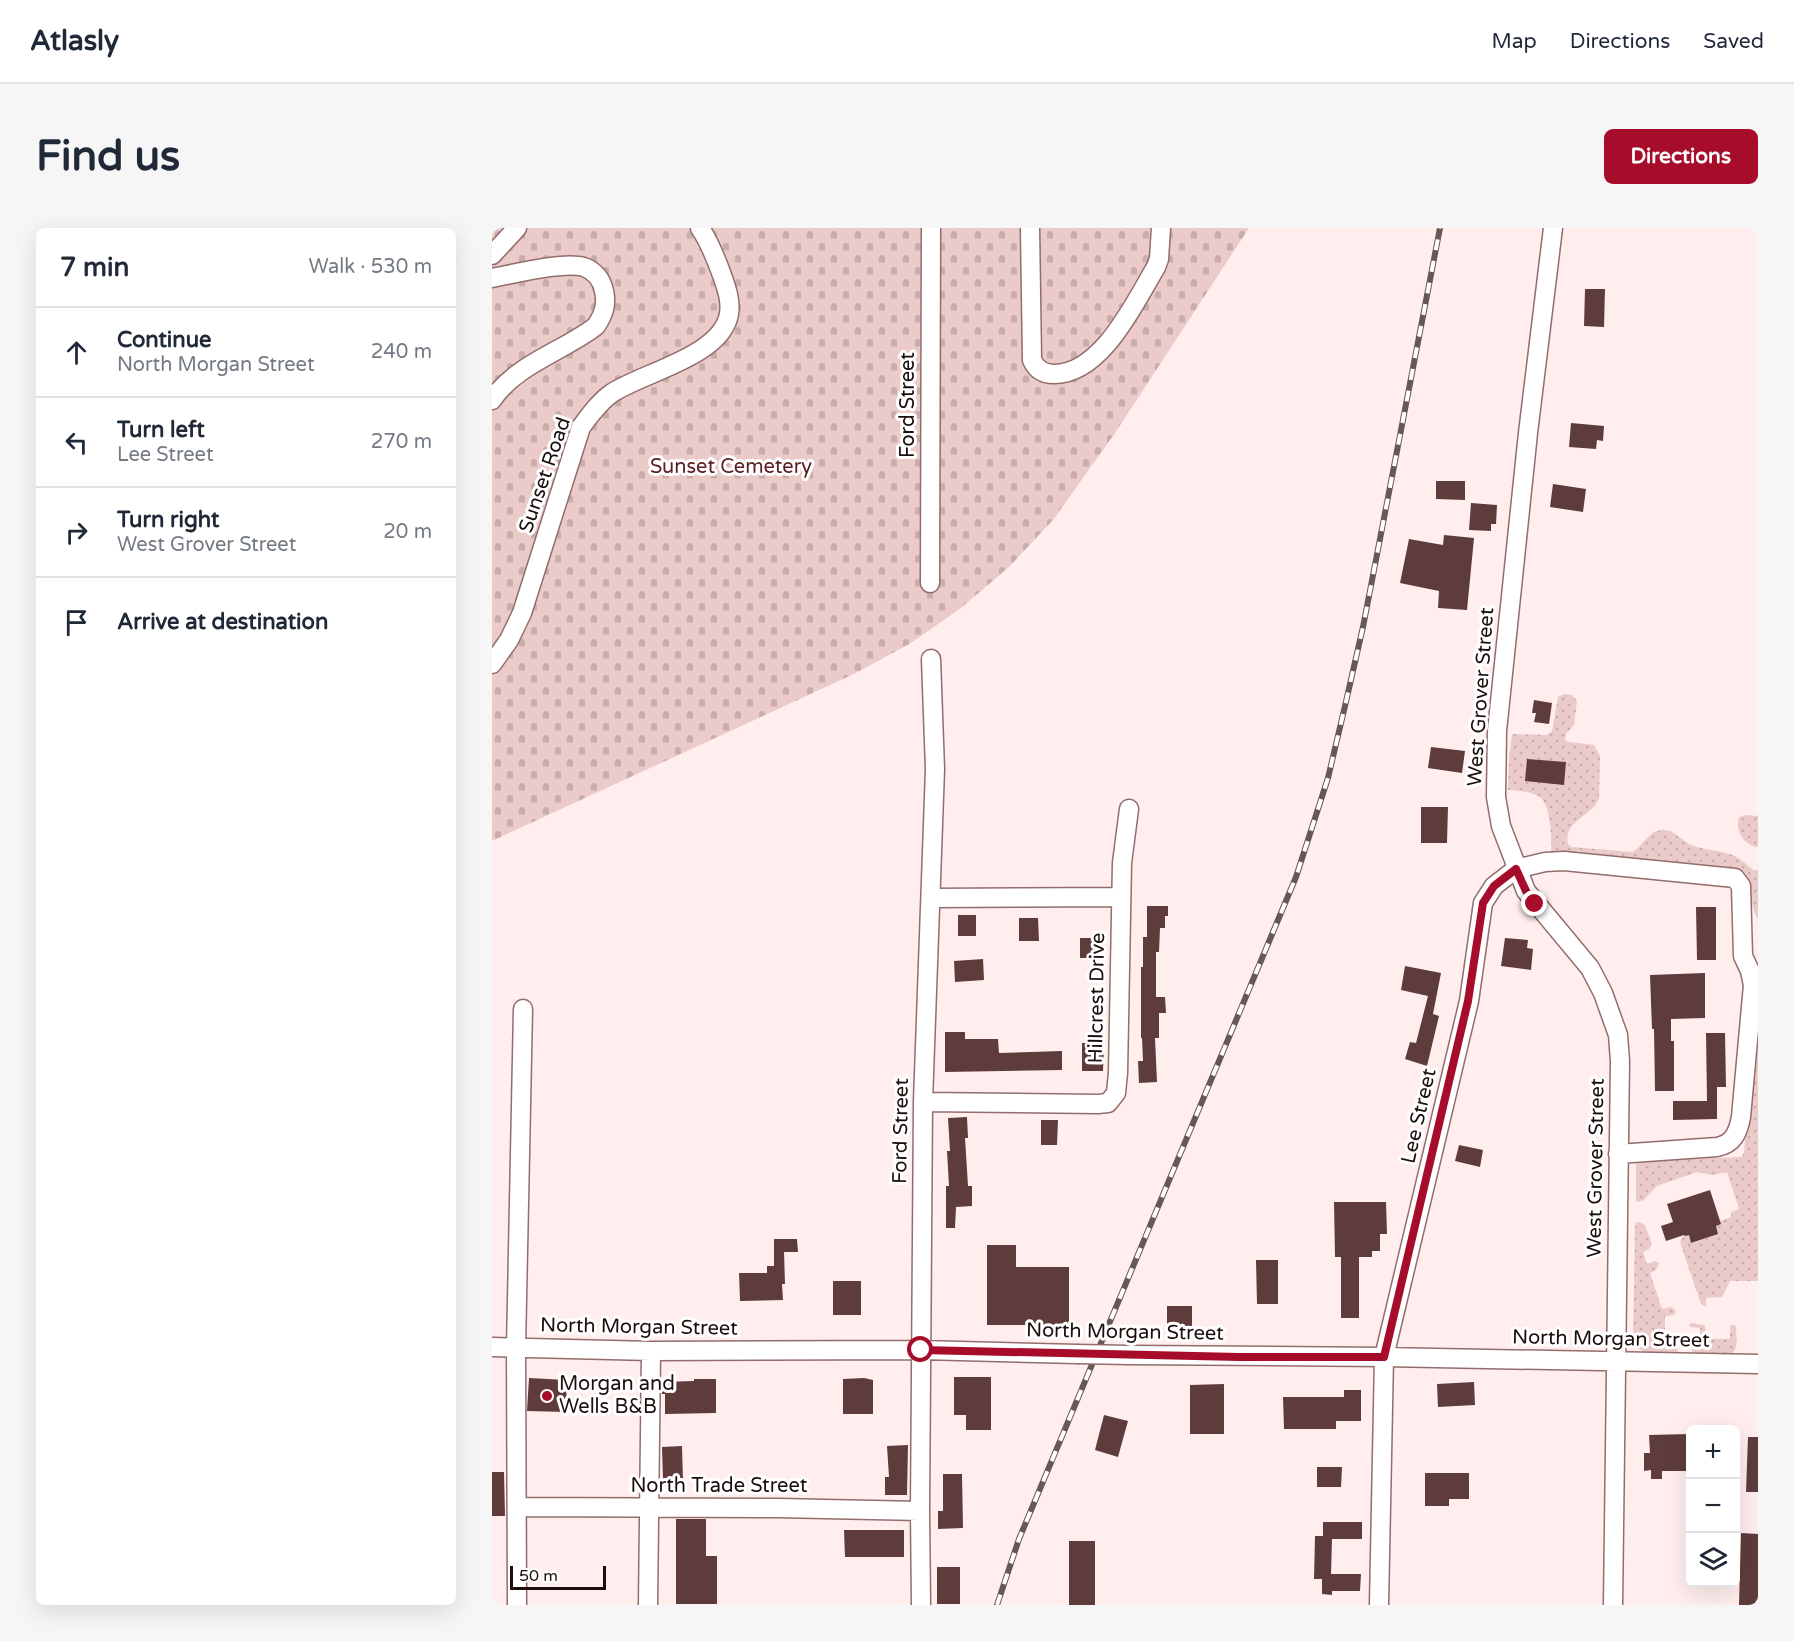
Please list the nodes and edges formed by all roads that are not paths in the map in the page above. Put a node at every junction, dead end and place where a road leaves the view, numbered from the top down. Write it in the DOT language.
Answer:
graph roads {
  1 [pos="517,228"];
  2 [pos="700,228"];
  3 [pos="931,228"];
  4 [pos="1030,228"];
  5 [pos="1161,228"];
  6 [pos="1553,228"];
  7 [pos="492,255"];
  8 [pos="492,278"];
  9 [pos="492,400"];
  10 [pos="930,583"];
  11 [pos="931,659"];
  12 [pos="492,664"];
  13 [pos="1129,809"];
  14 [pos="1516,869"];
  15 [pos="1121,897"];
  16 [pos="931,898"];
  17 [pos="523,1009"];
  18 [pos="923,1102"];
  19 [pos="1618,1154"];
  20 [pos="492,1347"];
  21 [pos="516,1348"];
  22 [pos="921,1350"];
  23 [pos="651,1351"];
  24 [pos="1384,1357"];
  25 [pos="1616,1361"];
  26 [pos="1758,1364"];
  27 [pos="518,1508"];
  28 [pos="649,1508"];
  29 [pos="920,1511"];
  30 [pos="517,1605"];
  31 [pos="648,1605"];
  32 [pos="921,1605"];
  33 [pos="1378,1605"];
  34 [pos="1613,1605"];
  1 -- 7 [label="street"];
  2 -- 12 [label="street, Sunset Road"];
  3 -- 10 [label="street, Ford Street"];
  4 -- 5 [label="street"];
  6 -- 14 [label="street, West Grover Street"];
  8 -- 9 [label="street"];
  11 -- 16 [label="street, Ford Street"];
  13 -- 15 [label="street"];
  14 -- 19 [label="street, West Grover Street"];
  14 -- 19 [label="street, Lee Street"];
  14 -- 24 [label="street, Lee Street"];
  15 -- 16 [label="street"];
  15 -- 18 [label="street, Hillcrest Drive"];
  16 -- 18 [label="street, Ford Street"];
  17 -- 21 [label="street"];
  18 -- 22 [label="street, Ford Street"];
  19 -- 25 [label="street, West Grover Street"];
  20 -- 21 [label="street, North Morgan Street"];
  21 -- 23 [label="street, North Morgan Street"];
  21 -- 27 [label="street"];
  22 -- 23 [label="street, North Morgan Street"];
  22 -- 24 [label="street, North Morgan Street, bridge"];
  22 -- 29 [label="street, Ford Street"];
  23 -- 28 [label="street"];
  24 -- 25 [label="street, North Morgan Street"];
  24 -- 33 [label="street, Lee Street"];
  25 -- 26 [label="street, North Morgan Street"];
  25 -- 34 [label="street, West Grover Street"];
  27 -- 28 [label="street, North Trade Street"];
  27 -- 30 [label="street"];
  28 -- 29 [label="street, North Trade Street"];
  28 -- 31 [label="street"];
  29 -- 32 [label="street, Ford Street"];
}
